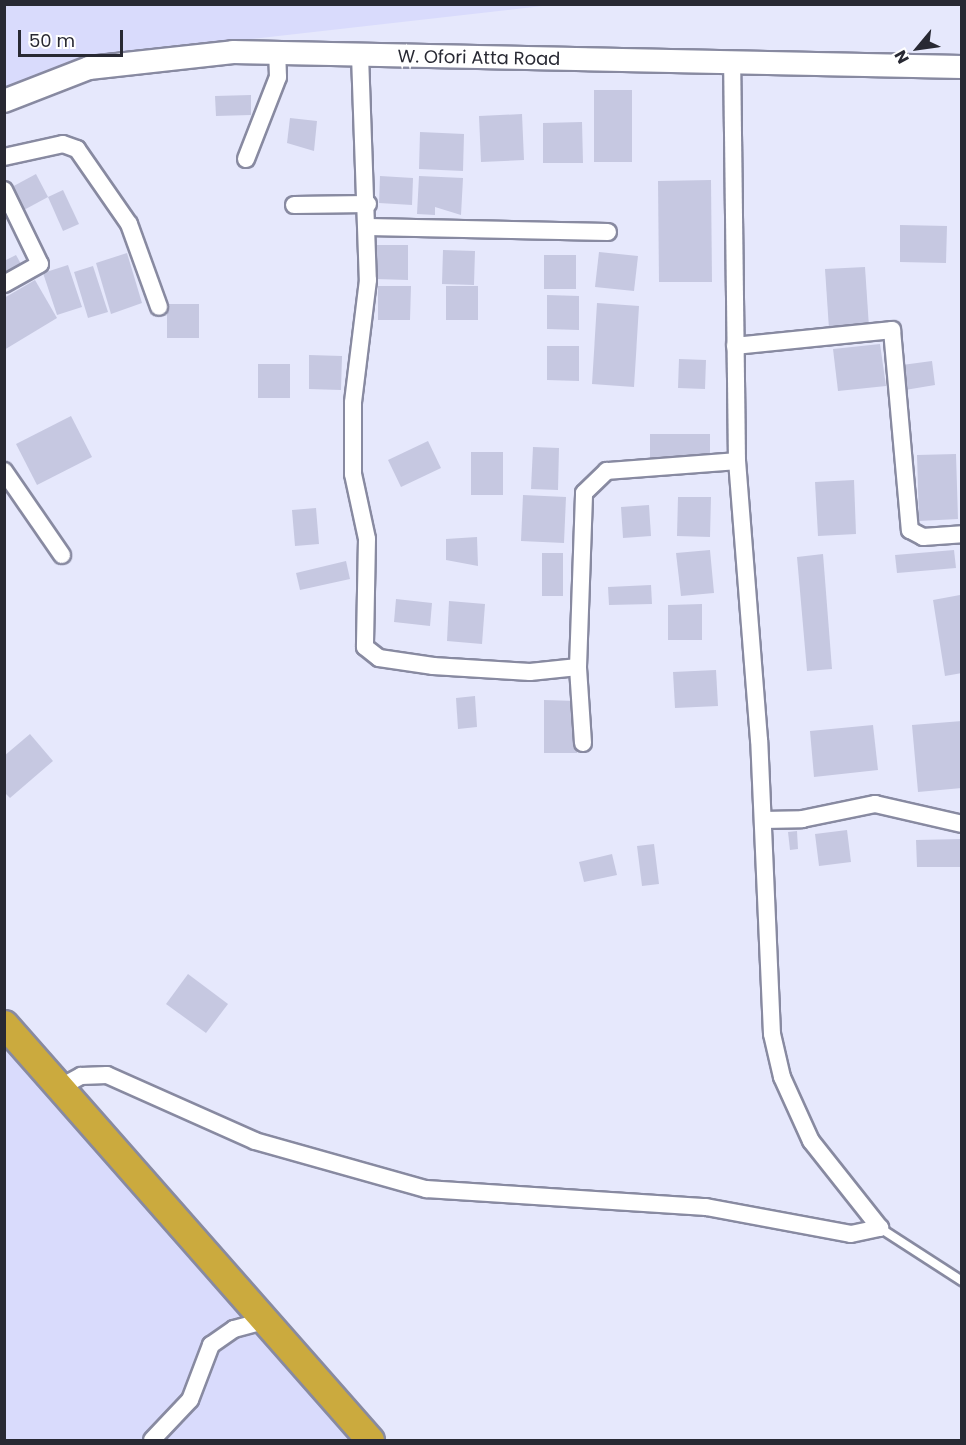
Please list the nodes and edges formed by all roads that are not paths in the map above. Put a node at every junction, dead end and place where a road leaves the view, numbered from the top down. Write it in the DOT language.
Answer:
graph roads {
  1 [pos="277,53"];
  2 [pos="360,55"];
  3 [pos="732,63"];
  4 [pos="962,67"];
  5 [pos="4,101"];
  6 [pos="4,157"];
  7 [pos="246,159"];
  8 [pos="4,190"];
  9 [pos="368,204"];
  10 [pos="294,205"];
  11 [pos="368,227"];
  12 [pos="608,232"];
  13 [pos="4,284"];
  14 [pos="159,307"];
  15 [pos="735,346"];
  16 [pos="737,461"];
  17 [pos="4,471"];
  18 [pos="962,534"];
  19 [pos="62,555"];
  20 [pos="578,667"];
  21 [pos="583,743"];
  22 [pos="763,820"];
  23 [pos="962,824"];
  24 [pos="4,1024"];
  25 [pos="60,1088"];
  26 [pos="880,1228"];
  27 [pos="962,1281"];
  28 [pos="263,1321"];
  29 [pos="152,1440"];
  30 [pos="370,1440"];
  1 -- 2 [label="main road, W. Ofori Atta Road"];
  1 -- 5 [label="main road, W. Ofori Atta Road"];
  1 -- 7 [label="street"];
  2 -- 3 [label="main road, W. Ofori Atta Road"];
  2 -- 9 [label="street"];
  3 -- 4 [label="main road, W. Ofori Atta Road"];
  3 -- 15 [label="street"];
  6 -- 14 [label="street"];
  8 -- 13 [label="street"];
  9 -- 10 [label="street"];
  9 -- 11 [label="street"];
  11 -- 12 [label="street"];
  11 -- 20 [label="street"];
  15 -- 16 [label="street"];
  15 -- 18 [label="street"];
  16 -- 20 [label="street"];
  16 -- 22 [label="street"];
  17 -- 19 [label="street"];
  20 -- 21 [label="street"];
  22 -- 23 [label="street"];
  22 -- 26 [label="street"];
  24 -- 25 [label="highway"];
  25 -- 26 [label="street"];
  25 -- 28 [label="highway"];
  26 -- 27 [label="lane"];
  28 -- 29 [label="street"];
  28 -- 30 [label="highway"];
}
